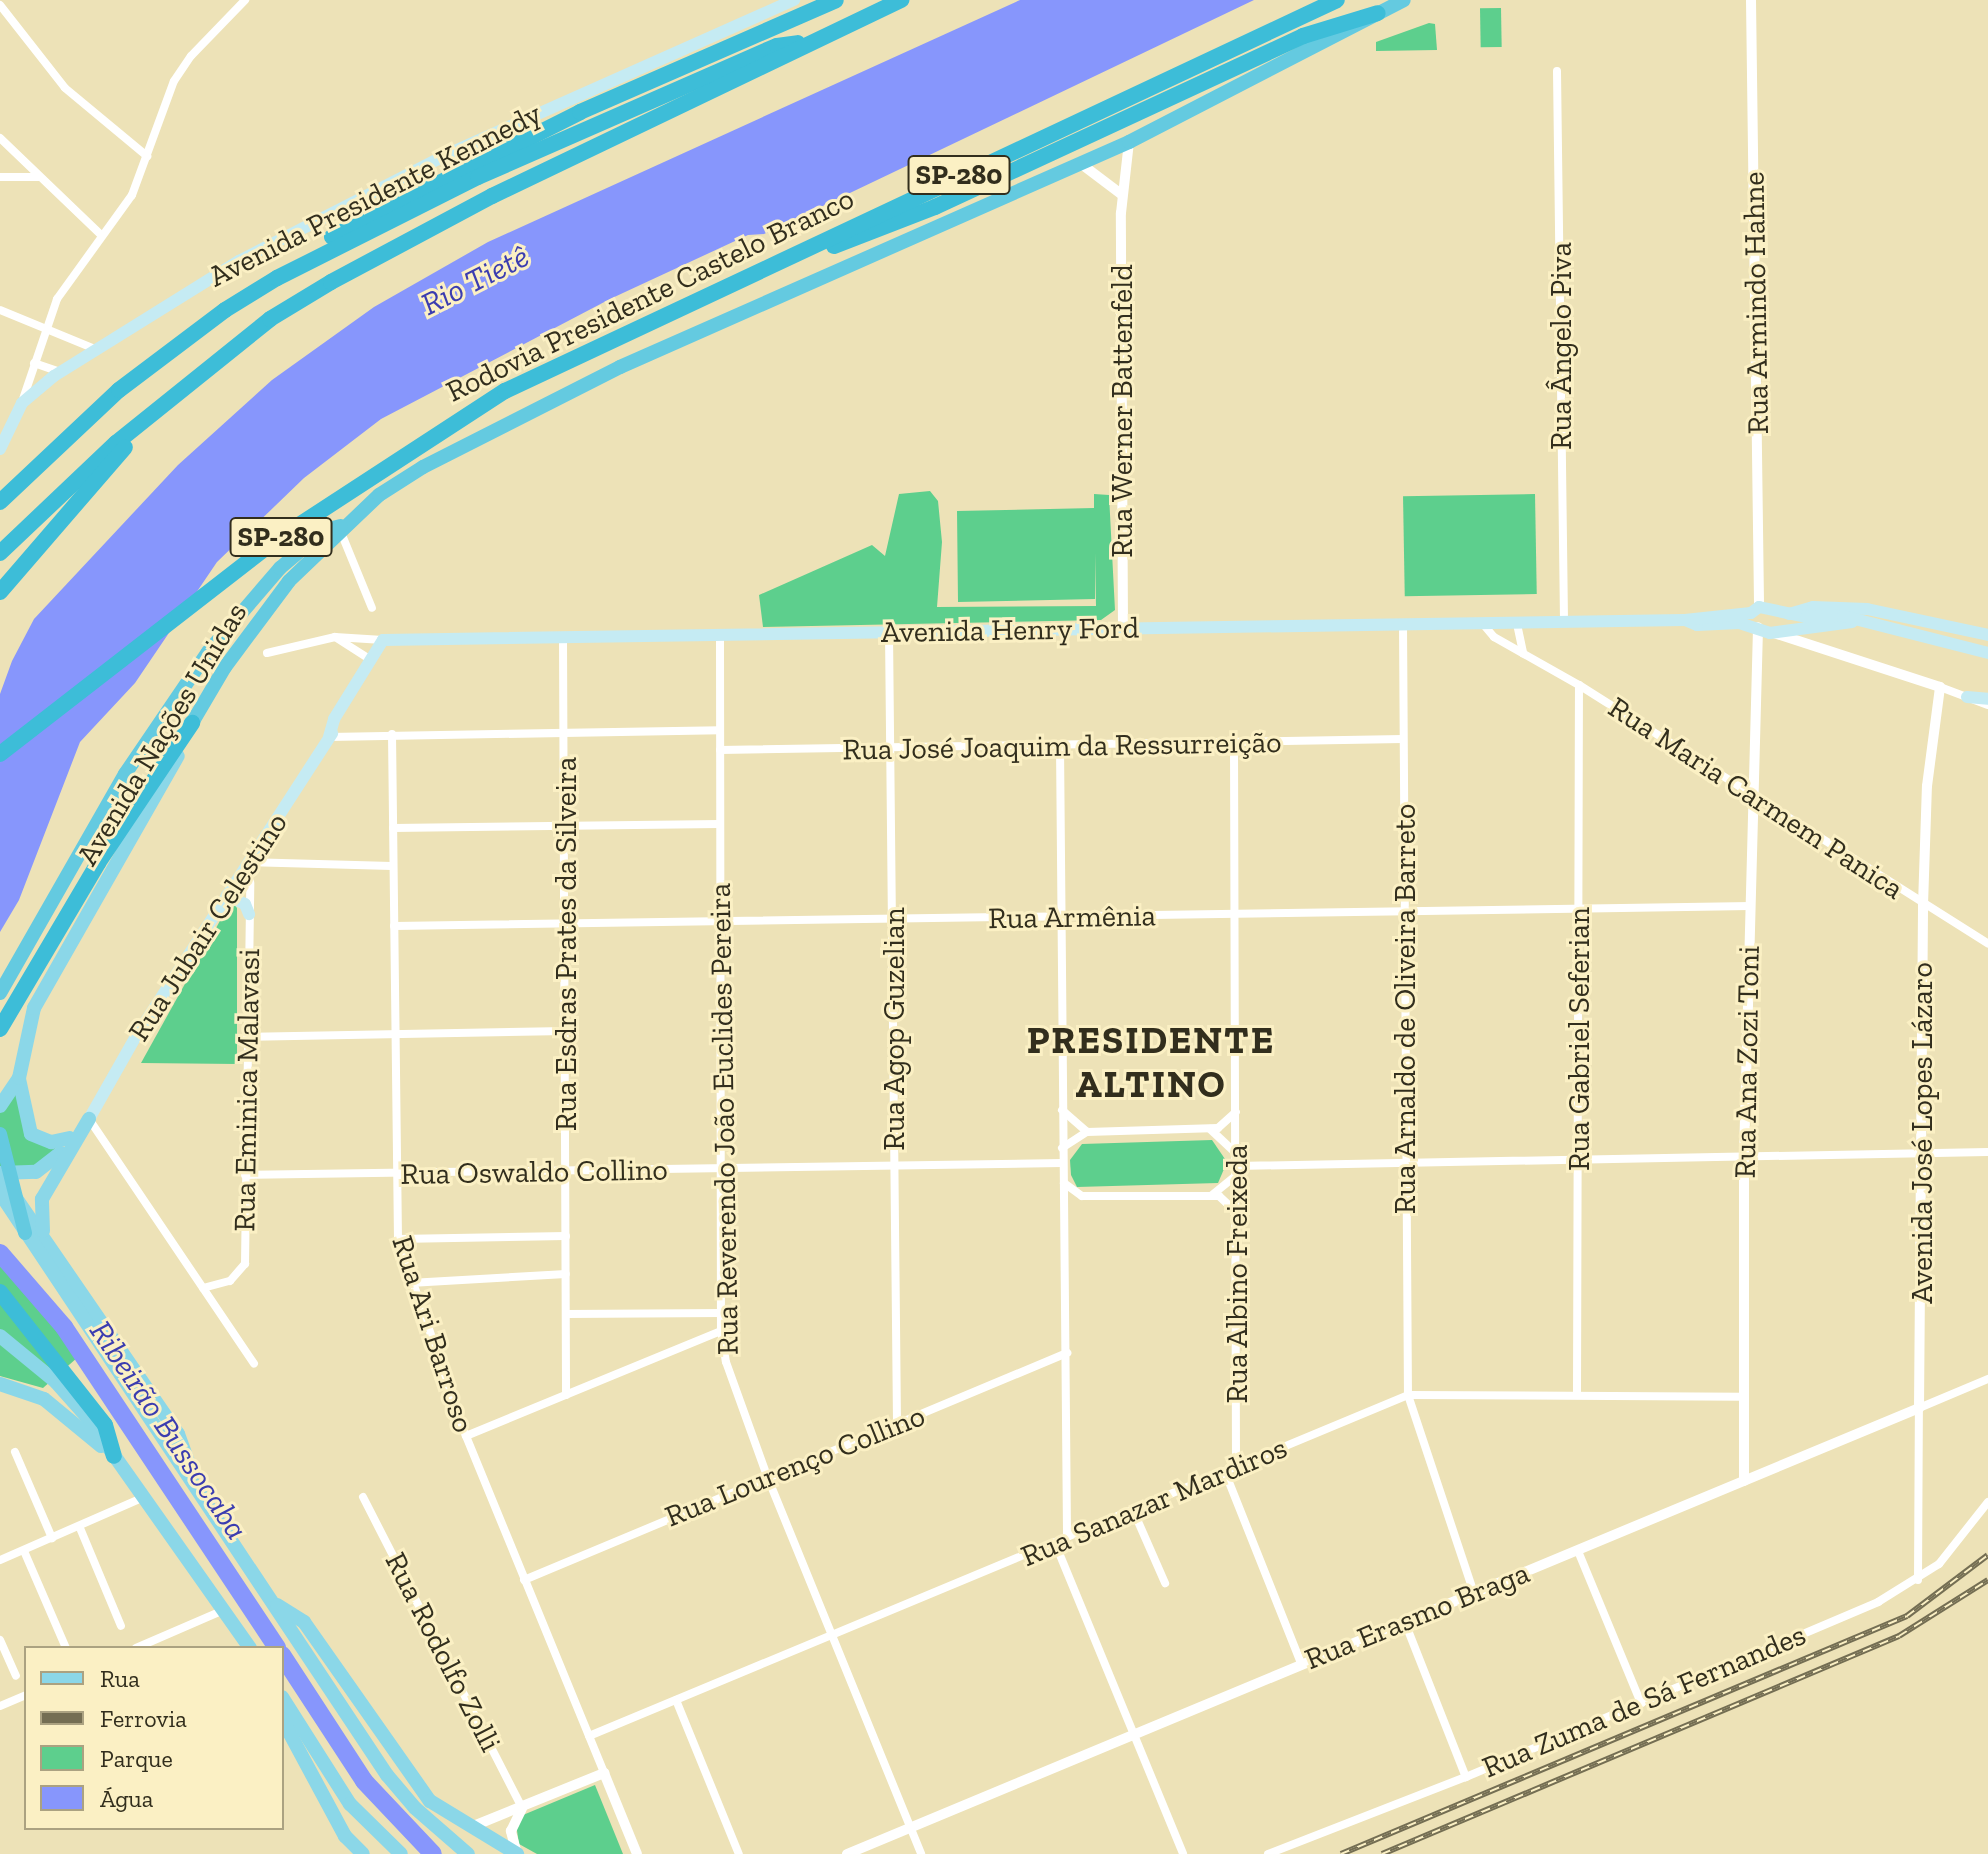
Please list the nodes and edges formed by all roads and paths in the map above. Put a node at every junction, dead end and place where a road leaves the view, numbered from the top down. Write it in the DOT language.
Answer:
graph roads {
  1 [pos="245,0"];
  2 [pos="794,0"];
  3 [pos="836,0"];
  4 [pos="902,0"];
  5 [pos="1337,0"];
  6 [pos="1404,0"];
  7 [pos="1751,0"];
  8 [pos="0,5"];
  9 [pos="1378,13"];
  10 [pos="819,39"];
  11 [pos="1557,71"];
  12 [pos="0,138"];
  13 [pos="1129,142"];
  14 [pos="147,156"];
  15 [pos="1080,163"];
  16 [pos="0,177"];
  17 [pos="40,177"];
  18 [pos="1121,194"];
  19 [pos="101,235"];
  20 [pos="797,254"];
  21 [pos="277,278"];
  22 [pos="0,310"];
  23 [pos="43,331"];
  24 [pos="95,349"];
  25 [pos="34,363"];
  26 [pos="60,372"];
  27 [pos="22,403"];
  28 [pos="164,405"];
  29 [pos="1,443"];
  30 [pos="0,502"];
  31 [pos="342,527"];
  32 [pos="0,553"];
  33 [pos="0,592"];
  34 [pos="1759,607"];
  35 [pos="372,608"];
  36 [pos="1785,614"];
  37 [pos="1685,620"];
  38 [pos="1852,622"];
  39 [pos="1564,623"];
  40 [pos="1403,624"];
  41 [pos="1483,624"];
  42 [pos="1517,624"];
  43 [pos="1123,628"];
  44 [pos="1767,631"];
  45 [pos="889,632"];
  46 [pos="720,635"];
  47 [pos="1988,635"];
  48 [pos="335,637"];
  49 [pos="563,637"];
  50 [pos="388,640"];
  51 [pos="267,653"];
  52 [pos="1523,653"];
  53 [pos="1988,653"];
  54 [pos="371,660"];
  55 [pos="1579,685"];
  56 [pos="1940,687"];
  57 [pos="1967,697"];
  58 [pos="1988,699"];
  59 [pos="1988,705"];
  60 [pos="192,723"];
  61 [pos="720,730"];
  62 [pos="565,733"];
  63 [pos="392,734"];
  64 [pos="329,737"];
  65 [pos="1403,739"];
  66 [pos="1060,745"];
  67 [pos="1234,745"];
  68 [pos="892,747"];
  69 [pos="720,750"];
  70 [pos="0,754"];
  71 [pos="1753,799"];
  72 [pos="720,824"];
  73 [pos="565,826"];
  74 [pos="393,828"];
  75 [pos="247,864"];
  76 [pos="392,866"];
  77 [pos="227,895"];
  78 [pos="1923,905"];
  79 [pos="1751,906"];
  80 [pos="1578,911"];
  81 [pos="1405,913"];
  82 [pos="249,914"];
  83 [pos="1234,915"];
  84 [pos="1064,917"];
  85 [pos="893,920"];
  86 [pos="719,921"];
  87 [pos="566,925"];
  88 [pos="394,926"];
  89 [pos="1988,944"];
  90 [pos="0,993"];
  91 [pos="2,1025"];
  92 [pos="566,1031"];
  93 [pos="395,1034"];
  94 [pos="247,1037"];
  95 [pos="19,1078"];
  96 [pos="0,1106"];
  97 [pos="1062,1110"];
  98 [pos="1236,1111"];
  99 [pos="89,1119"];
  100 [pos="1210,1129"];
  101 [pos="1087,1132"];
  102 [pos="0,1134"];
  103 [pos="70,1138"];
  104 [pos="1062,1148"];
  105 [pos="1988,1152"];
  106 [pos="1924,1153"];
  107 [pos="1237,1154"];
  108 [pos="1744,1156"];
  109 [pos="1579,1157"];
  110 [pos="1406,1161"];
  111 [pos="1062,1163"];
  112 [pos="895,1164"];
  113 [pos="724,1169"];
  114 [pos="566,1171"];
  115 [pos="1237,1171"];
  116 [pos="0,1174"];
  117 [pos="396,1174"];
  118 [pos="245,1175"];
  119 [pos="1063,1179"];
  120 [pos="0,1193"];
  121 [pos="1082,1196"];
  122 [pos="1211,1196"];
  123 [pos="1063,1208"];
  124 [pos="1236,1212"];
  125 [pos="25,1233"];
  126 [pos="42,1236"];
  127 [pos="566,1236"];
  128 [pos="398,1239"];
  129 [pos="566,1274"];
  130 [pos="410,1283"];
  131 [pos="203,1288"];
  132 [pos="0,1292"];
  133 [pos="722,1313"];
  134 [pos="566,1314"];
  135 [pos="721,1331"];
  136 [pos="0,1336"];
  137 [pos="1067,1353"];
  138 [pos="254,1364"];
  139 [pos="1988,1379"];
  140 [pos="0,1384"];
  141 [pos="1577,1393"];
  142 [pos="566,1395"];
  143 [pos="1408,1395"];
  144 [pos="1743,1397"];
  145 [pos="1919,1408"];
  146 [pos="897,1426"];
  147 [pos="466,1436"];
  148 [pos="15,1452"];
  149 [pos="114,1456"];
  150 [pos="1236,1467"];
  151 [pos="1225,1472"];
  152 [pos="191,1474"];
  153 [pos="767,1476"];
  154 [pos="1744,1481"];
  155 [pos="144,1497"];
  156 [pos="363,1497"];
  157 [pos="1988,1502"];
  158 [pos="1133,1510"];
  159 [pos="80,1528"];
  160 [pos="1067,1537"];
  161 [pos="52,1538"];
  162 [pos="1055,1543"];
  163 [pos="24,1551"];
  164 [pos="1578,1551"];
  165 [pos="0,1560"];
  166 [pos="524,1580"];
  167 [pos="1918,1580"];
  168 [pos="1165,1583"];
  169 [pos="1474,1593"];
  170 [pos="277,1605"];
  171 [pos="224,1609"];
  172 [pos="1404,1620"];
  173 [pos="121,1626"];
  174 [pos="832,1634"];
  175 [pos="0,1640"];
  176 [pos="65,1646"];
  177 [pos="141,1646"];
  178 [pos="249,1646"];
  179 [pos="1301,1663"];
  180 [pos="16,1676"];
  181 [pos="24,1696"];
  182 [pos="284,1700"];
  183 [pos="676,1700"];
  184 [pos="1641,1703"];
  185 [pos="0,1706"];
  186 [pos="284,1723"];
  187 [pos="1133,1735"];
  188 [pos="589,1736"];
  189 [pos="604,1773"];
  190 [pos="1466,1777"];
  191 [pos="522,1808"];
  192 [pos="471,1827"];
  193 [pos="910,1829"];
  194 [pos="363,1854"];
  195 [pos="401,1854"];
  196 [pos="468,1854"];
  197 [pos="517,1854"];
  198 [pos="637,1854"];
  199 [pos="739,1854"];
  200 [pos="847,1854"];
  201 [pos="921,1854"];
  202 [pos="1183,1854"];
  203 [pos="1268,1854"];
  1 -- 14 [label="street"];
  2 -- 24 [label="main road, Avenida Presidente Kennedy"];
  3 -- 21 [label="highway"];
  4 -- 10 [label="highway"];
  5 -- 20 [label="highway, Rodovia Presidente Castelo Branco / SP-280"];
  6 -- 9 [label="highway, Avenida Nações Unidas"];
  7 -- 34 [label="street, Rua Armindo Hahne"];
  8 -- 14 [label="street"];
  9 -- 13 [label="highway, Avenida Nações Unidas"];
  9 -- 20 [label="highway"];
  10 -- 21 [label="highway"];
  10 -- 28 [label="highway"];
  11 -- 39 [label="street, Rua Ângelo Piva"];
  12 -- 17 [label="street"];
  13 -- 15 [label="highway, Avenida Nações Unidas"];
  13 -- 18 [label="street, Rua Werner Battenfeld"];
  14 -- 19 [label="street"];
  15 -- 18 [label="street"];
  15 -- 31 [label="highway, Avenida Nações Unidas"];
  16 -- 17 [label="street"];
  17 -- 19 [label="street"];
  18 -- 43 [label="street, Rua Werner Battenfeld"];
  19 -- 23 [label="street"];
  20 -- 70 [label="highway, Rodovia Presidente Castelo Branco / SP-280"];
  21 -- 30 [label="highway"];
  22 -- 23 [label="street"];
  23 -- 24 [label="street"];
  23 -- 25 [label="street"];
  24 -- 26 [label="main road, Avenida Presidente Kennedy"];
  25 -- 26 [label="street"];
  25 -- 27 [label="street"];
  26 -- 27 [label="main road, Avenida Presidente Kennedy"];
  27 -- 29 [label="main road, Avenida Presidente Kennedy"];
  28 -- 32 [label="highway"];
  28 -- 33 [label="highway"];
  31 -- 35 [label="street"];
  31 -- 60 [label="highway, Avenida Nações Unidas"];
  31 -- 90 [label="highway"];
  34 -- 36 [label="main road"];
  34 -- 37 [label="main road, Avenida Henry Ford"];
  36 -- 38 [label="main road"];
  36 -- 44 [label="main road"];
  36 -- 47 [label="main road"];
  37 -- 39 [label="main road, Avenida Henry Ford"];
  37 -- 44 [label="main road, Avenida Henry Ford"];
  38 -- 44 [label="main road"];
  38 -- 53 [label="main road"];
  39 -- 42 [label="main road, Avenida Henry Ford"];
  40 -- 41 [label="main road, Avenida Henry Ford"];
  40 -- 43 [label="main road, Avenida Henry Ford"];
  40 -- 65 [label="street, Rua Arnaldo de Oliveira Barreto"];
  41 -- 42 [label="main road, Avenida Henry Ford"];
  41 -- 52 [label="street, Rua Maria Carmem Panica"];
  42 -- 52 [label="street"];
  43 -- 45 [label="main road, Avenida Henry Ford"];
  44 -- 56 [label="street, Avenida Henry Ford"];
  44 -- 71 [label="street, Rua Ana Zozi Toni"];
  45 -- 46 [label="main road, Avenida Henry Ford"];
  45 -- 68 [label="street, Rua Agop Guzelian"];
  46 -- 49 [label="main road, Avenida Henry Ford"];
  46 -- 61 [label="street, Rua Reverendo João Euclides Pereira"];
  48 -- 50 [label="street, Avenida Henry Ford"];
  48 -- 51 [label="street, Avenida Henry Ford"];
  48 -- 54 [label="street"];
  49 -- 50 [label="main road, Avenida Henry Ford"];
  49 -- 62 [label="street, Rua Esdras Prates da Silveira"];
  50 -- 54 [label="main road, Rua Jubair Celestino"];
  50 -- 64 [label="main road, Rua Jubair Celestino"];
  52 -- 55 [label="street, Rua Maria Carmem Panica"];
  54 -- 64 [label="main road, Rua Jubair Celestino"];
  55 -- 71 [label="street, Rua Maria Carmem Panica"];
  55 -- 80 [label="street, Rua Gabriel Seferian"];
  56 -- 57 [label="street, Avenida Henry Ford"];
  56 -- 78 [label="street, Avenida José Lopes Lázaro"];
  57 -- 58 [label="main road"];
  57 -- 59 [label="street, Avenida Henry Ford"];
  60 -- 91 [label="highway"];
  60 -- 95 [label="main road, Avenida Nações Unidas"];
  61 -- 62 [label="street"];
  61 -- 69 [label="street, Rua Reverendo João Euclides Pereira"];
  62 -- 63 [label="street"];
  62 -- 73 [label="street, Rua Esdras Prates da Silveira"];
  63 -- 64 [label="street"];
  63 -- 74 [label="street, Rua Ari Barroso"];
  64 -- 75 [label="main road, Rua Jubair Celestino"];
  65 -- 67 [label="street, Rua José Joaquim da Ressurreição"];
  65 -- 81 [label="street, Rua Arnaldo de Oliveira Barreto"];
  66 -- 67 [label="street, Rua José Joaquim da Ressurreição"];
  66 -- 68 [label="street, Rua José Joaquim da Ressurreição"];
  66 -- 84 [label="street"];
  67 -- 83 [label="street, Rua Albino Freixeda"];
  68 -- 69 [label="street, Rua José Joaquim da Ressurreição"];
  68 -- 85 [label="street, Rua Agop Guzelian"];
  69 -- 72 [label="street, Rua Reverendo João Euclides Pereira"];
  71 -- 78 [label="street, Rua Maria Carmem Panica"];
  71 -- 79 [label="street, Rua Ana Zozi Toni"];
  72 -- 73 [label="street"];
  72 -- 86 [label="street, Rua Reverendo João Euclides Pereira"];
  73 -- 74 [label="street"];
  73 -- 87 [label="street, Rua Esdras Prates da Silveira"];
  74 -- 76 [label="street, Rua Ari Barroso"];
  75 -- 76 [label="street"];
  75 -- 77 [label="main road, Rua Jubair Celestino"];
  75 -- 82 [label="street, Rua Eminica Malavasi"];
  76 -- 88 [label="street, Rua Ari Barroso"];
  77 -- 82 [label="main road"];
  77 -- 99 [label="main road, Rua Jubair Celestino"];
  78 -- 89 [label="street, Rua Maria Carmem Panica"];
  78 -- 106 [label="street, Avenida José Lopes Lázaro"];
  79 -- 80 [label="street, Rua Armênia"];
  79 -- 108 [label="street, Rua Ana Zozi Toni"];
  80 -- 81 [label="street, Rua Armênia"];
  80 -- 109 [label="street, Rua Gabriel Seferian"];
  81 -- 83 [label="street, Rua Armênia"];
  81 -- 110 [label="street, Rua Arnaldo de Oliveira Barreto"];
  82 -- 94 [label="street, Rua Eminica Malavasi"];
  83 -- 84 [label="street, Rua Armênia"];
  83 -- 98 [label="street, Rua Albino Freixeda"];
  84 -- 85 [label="street, Rua Armênia"];
  84 -- 97 [label="street"];
  85 -- 86 [label="street, Rua Armênia"];
  85 -- 112 [label="street, Rua Agop Guzelian"];
  86 -- 87 [label="street, Rua Armênia"];
  86 -- 113 [label="street, Rua Reverendo João Euclides Pereira"];
  87 -- 88 [label="street, Rua Armênia"];
  87 -- 92 [label="street, Rua Esdras Prates da Silveira"];
  88 -- 93 [label="street, Rua Ari Barroso"];
  92 -- 93 [label="street"];
  92 -- 114 [label="street, Rua Esdras Prates da Silveira"];
  93 -- 94 [label="street"];
  93 -- 117 [label="street, Rua Ari Barroso"];
  94 -- 118 [label="street, Rua Eminica Malavasi"];
  95 -- 96 [label="main road, Avenida Nações Unidas"];
  95 -- 103 [label="main road"];
  97 -- 101 [label="street"];
  97 -- 104 [label="street"];
  98 -- 100 [label="street"];
  98 -- 107 [label="street, Rua Albino Freixeda"];
  99 -- 103 [label="main road"];
  99 -- 126 [label="main road"];
  99 -- 131 [label="street"];
  100 -- 101 [label="street"];
  100 -- 107 [label="street"];
  101 -- 104 [label="street"];
  102 -- 125 [label="highway"];
  103 -- 116 [label="main road"];
  104 -- 111 [label="street"];
  105 -- 106 [label="street"];
  106 -- 108 [label="street"];
  106 -- 145 [label="street, Avenida José Lopes Lázaro"];
  107 -- 115 [label="street, Rua Albino Freixeda"];
  108 -- 109 [label="street"];
  108 -- 144 [label="street, Rua Ana Zozi Toni"];
  109 -- 110 [label="street"];
  109 -- 141 [label="street, Rua Gabriel Seferian"];
  110 -- 115 [label="street"];
  110 -- 143 [label="street, Rua Arnaldo de Oliveira Barreto"];
  111 -- 112 [label="street, Rua Oswaldo Collino"];
  111 -- 119 [label="street"];
  112 -- 113 [label="street, Rua Oswaldo Collino"];
  112 -- 146 [label="street, Rua Agop Guzelian"];
  113 -- 114 [label="street, Rua Oswaldo Collino"];
  113 -- 133 [label="street, Rua Reverendo João Euclides Pereira"];
  114 -- 117 [label="street, Rua Oswaldo Collino"];
  114 -- 127 [label="street, Rua Esdras Prates da Silveira"];
  115 -- 122 [label="street"];
  115 -- 124 [label="street, Rua Albino Freixeda"];
  116 -- 126 [label="main road"];
  117 -- 118 [label="street, Rua Oswaldo Collino"];
  117 -- 128 [label="street, Rua Ari Barroso"];
  118 -- 131 [label="street, Rua Eminica Malavasi"];
  119 -- 121 [label="street"];
  119 -- 123 [label="street"];
  120 -- 125 [label="main road"];
  121 -- 122 [label="street"];
  121 -- 123 [label="street"];
  122 -- 124 [label="street"];
  123 -- 137 [label="street"];
  124 -- 150 [label="street, Rua Albino Freixeda"];
  125 -- 152 [label="main road"];
  126 -- 152 [label="main road"];
  127 -- 128 [label="street"];
  127 -- 129 [label="street, Rua Esdras Prates da Silveira"];
  128 -- 130 [label="street, Rua Ari Barroso"];
  129 -- 130 [label="street"];
  129 -- 134 [label="street, Rua Esdras Prates da Silveira"];
  130 -- 147 [label="street, Rua Ari Barroso"];
  131 -- 138 [label="street"];
  132 -- 149 [label="highway"];
  133 -- 134 [label="street"];
  133 -- 135 [label="street, Rua Reverendo João Euclides Pereira"];
  134 -- 142 [label="street, Rua Esdras Prates da Silveira"];
  135 -- 142 [label="street"];
  135 -- 153 [label="street, Rua Reverendo João Euclides Pereira"];
  136 -- 149 [label="main road"];
  137 -- 146 [label="street, Rua Lourenço Collino"];
  137 -- 160 [label="street"];
  139 -- 145 [label="street, Rua Erasmo Braga"];
  140 -- 149 [label="main road"];
  141 -- 143 [label="street, Rua Sanazar Mardiros"];
  141 -- 144 [label="street, Rua Sanazar Mardiros"];
  142 -- 147 [label="street"];
  143 -- 150 [label="street, Rua Sanazar Mardiros"];
  143 -- 169 [label="street, Rua Arnaldo de Oliveira Barreto"];
  144 -- 154 [label="street, Rua Ana Zozi Toni"];
  145 -- 154 [label="street, Rua Erasmo Braga"];
  145 -- 167 [label="street, Avenida José Lopes Lázaro"];
  146 -- 153 [label="street, Rua Lourenço Collino"];
  147 -- 166 [label="street, Rua Ari Barroso"];
  148 -- 161 [label="street"];
  149 -- 155 [label="main road"];
  150 -- 151 [label="street, Rua Sanazar Mardiros"];
  151 -- 158 [label="street, Rua Sanazar Mardiros"];
  151 -- 179 [label="street"];
  152 -- 170 [label="main road"];
  153 -- 166 [label="street, Rua Lourenço Collino"];
  153 -- 174 [label="street, Rua Reverendo João Euclides Pereira"];
  154 -- 164 [label="street, Rua Erasmo Braga"];
  155 -- 159 [label="street"];
  155 -- 171 [label="main road"];
  156 -- 191 [label="street, Rua Rodolfo Zolli"];
  157 -- 167 [label="street, Rua Zuma de Sá Fernandes"];
  158 -- 160 [label="street, Rua Sanazar Mardiros"];
  158 -- 168 [label="street"];
  159 -- 161 [label="street"];
  159 -- 173 [label="street"];
  160 -- 162 [label="street, Rua Sanazar Mardiros"];
  161 -- 163 [label="street"];
  162 -- 174 [label="street, Rua Sanazar Mardiros"];
  162 -- 187 [label="street"];
  163 -- 165 [label="street"];
  163 -- 176 [label="street"];
  164 -- 169 [label="street, Rua Erasmo Braga"];
  164 -- 184 [label="street"];
  166 -- 188 [label="street, Rua Ari Barroso"];
  167 -- 184 [label="street, Rua Zuma de Sá Fernandes"];
  169 -- 172 [label="street, Rua Erasmo Braga"];
  170 -- 192 [label="main road"];
  170 -- 196 [label="main road"];
  171 -- 177 [label="street"];
  171 -- 178 [label="main road"];
  172 -- 179 [label="street, Rua Erasmo Braga"];
  172 -- 190 [label="street"];
  174 -- 183 [label="street, Rua Sanazar Mardiros"];
  174 -- 193 [label="street, Rua Reverendo João Euclides Pereira"];
  175 -- 180 [label="street"];
  179 -- 187 [label="street, Rua Erasmo Braga"];
  181 -- 185 [label="street"];
  182 -- 195 [label="main road"];
  183 -- 188 [label="street, Rua Sanazar Mardiros"];
  183 -- 199 [label="street"];
  184 -- 190 [label="street, Rua Zuma de Sá Fernandes"];
  186 -- 194 [label="main road"];
  187 -- 193 [label="street, Rua Erasmo Braga"];
  187 -- 202 [label="street"];
  188 -- 189 [label="street, Rua Ari Barroso"];
  189 -- 191 [label="street"];
  189 -- 198 [label="street, Rua Ari Barroso"];
  190 -- 203 [label="street, Rua Zuma de Sá Fernandes"];
  191 -- 192 [label="street"];
  191 -- 197 [label="street"];
  192 -- 197 [label="main road"];
  193 -- 200 [label="street, Rua Erasmo Braga"];
  193 -- 201 [label="street, Rua Reverendo João Euclides Pereira"];
}
